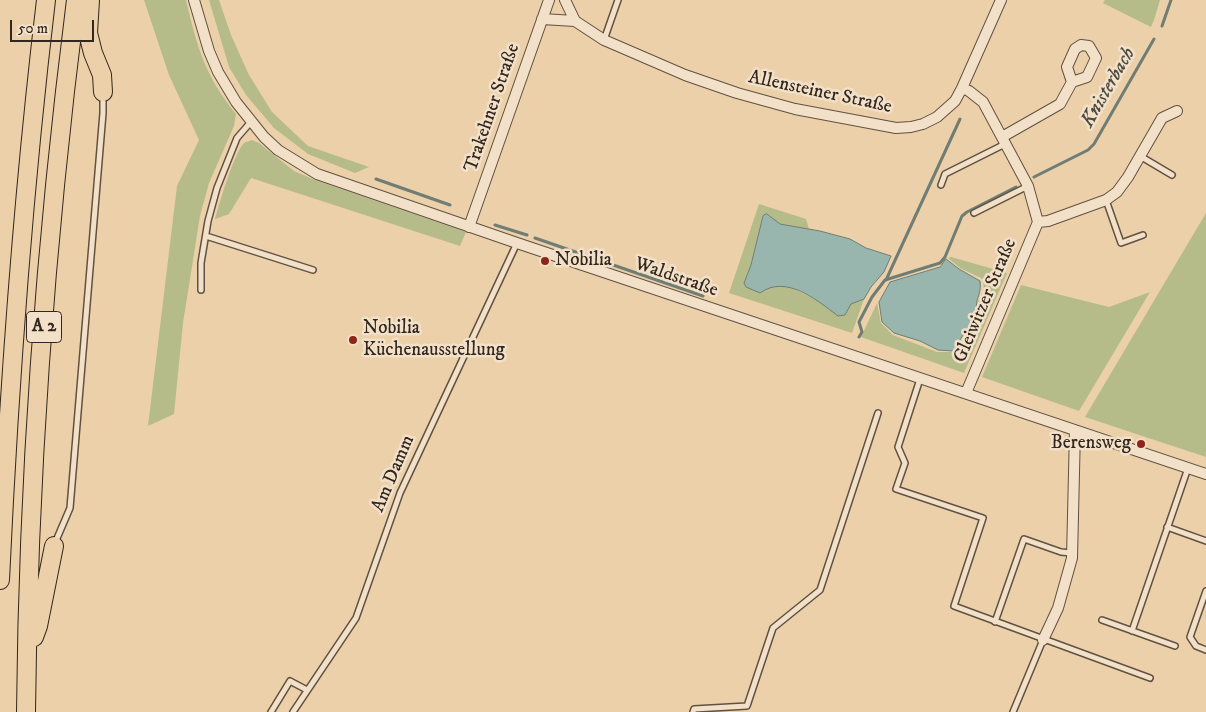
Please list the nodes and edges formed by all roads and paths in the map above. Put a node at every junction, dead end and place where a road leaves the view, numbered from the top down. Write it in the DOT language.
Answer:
graph roads {
  1 [pos="46,0"];
  2 [pos="76,0"];
  3 [pos="90,0"];
  4 [pos="194,0"];
  5 [pos="549,0"];
  6 [pos="565,0"];
  7 [pos="618,0"];
  8 [pos="1001,0"];
  9 [pos="542,19"];
  10 [pos="575,21"];
  11 [pos="604,40"];
  12 [pos="1072,82"];
  13 [pos="962,88"];
  14 [pos="103,92"];
  15 [pos="1177,112"];
  16 [pos="250,123"];
  17 [pos="1004,141"];
  18 [pos="1140,156"];
  19 [pos="1172,176"];
  20 [pos="941,185"];
  21 [pos="1028,186"];
  22 [pos="1106,200"];
  23 [pos="974,213"];
  24 [pos="1038,222"];
  25 [pos="469,227"];
  26 [pos="1143,235"];
  27 [pos="206,236"];
  28 [pos="517,243"];
  29 [pos="313,270"];
  30 [pos="201,290"];
  31 [pos="921,378"];
  32 [pos="966,393"];
  33 [pos="878,413"];
  34 [pos="1075,430"];
  35 [pos="1188,468"];
  36 [pos="1206,474"];
  37 [pos="1167,527"];
  38 [pos="1206,541"];
  39 [pos="54,546"];
  40 [pos="1072,553"];
  41 [pos="0,580"];
  42 [pos="1206,591"];
  43 [pos="1102,620"];
  44 [pos="995,622"];
  45 [pos="1132,630"];
  46 [pos="1044,640"];
  47 [pos="1175,646"];
  48 [pos="1206,650"];
  49 [pos="26,656"];
  50 [pos="1150,678"];
  51 [pos="307,690"];
  52 [pos="26,712"];
  53 [pos="271,712"];
  54 [pos="293,712"];
  55 [pos="693,712"];
  56 [pos="1013,712"];
  1 -- 41 [label="highway, A 2"];
  2 -- 49 [label="highway, A 2"];
  3 -- 14 [label="highway"];
  4 -- 16 [label="street, Waldstraße"];
  5 -- 9 [label="street, Trakehner Straße"];
  6 -- 10 [label="street"];
  7 -- 11 [label="lane"];
  8 -- 13 [label="street, Allensteiner Straße"];
  9 -- 10 [label="street, Allensteiner Straße"];
  9 -- 25 [label="street, Trakehner Straße"];
  10 -- 11 [label="street, Allensteiner Straße"];
  11 -- 13 [label="street, Allensteiner Straße"];
  12 -- 17 [label="street"];
  13 -- 17 [label="street, Gleiwitzer Straße"];
  14 -- 39 [label="lane"];
  15 -- 18 [label="street, Gleiwitzer Straße"];
  16 -- 25 [label="street, Waldstraße"];
  16 -- 27 [label="lane"];
  17 -- 20 [label="lane"];
  17 -- 21 [label="street, Gleiwitzer Straße"];
  18 -- 19 [label="lane"];
  18 -- 22 [label="street, Gleiwitzer Straße"];
  21 -- 23 [label="lane"];
  21 -- 24 [label="street, Gleiwitzer Straße"];
  22 -- 24 [label="street, Gleiwitzer Straße"];
  22 -- 26 [label="lane"];
  24 -- 32 [label="street, Gleiwitzer Straße"];
  25 -- 28 [label="street, Waldstraße"];
  27 -- 29 [label="lane"];
  27 -- 30 [label="lane"];
  28 -- 31 [label="street, Waldstraße"];
  28 -- 51 [label="lane, Am Damm"];
  31 -- 32 [label="street, Waldstraße"];
  31 -- 44 [label="lane"];
  32 -- 34 [label="street, Waldstraße"];
  33 -- 55 [label="lane"];
  34 -- 35 [label="street, Waldstraße"];
  34 -- 40 [label="street"];
  35 -- 36 [label="street, Waldstraße"];
  35 -- 37 [label="lane"];
  37 -- 38 [label="lane"];
  37 -- 45 [label="lane"];
  39 -- 49 [label="highway"];
  40 -- 44 [label="lane"];
  40 -- 46 [label="street"];
  42 -- 48 [label="lane"];
  43 -- 45 [label="lane"];
  44 -- 46 [label="lane"];
  45 -- 47 [label="lane"];
  46 -- 50 [label="lane"];
  46 -- 56 [label="lane"];
  49 -- 52 [label="highway, A 2"];
  51 -- 53 [label="lane"];
  51 -- 54 [label="lane, Am Damm"];
}
